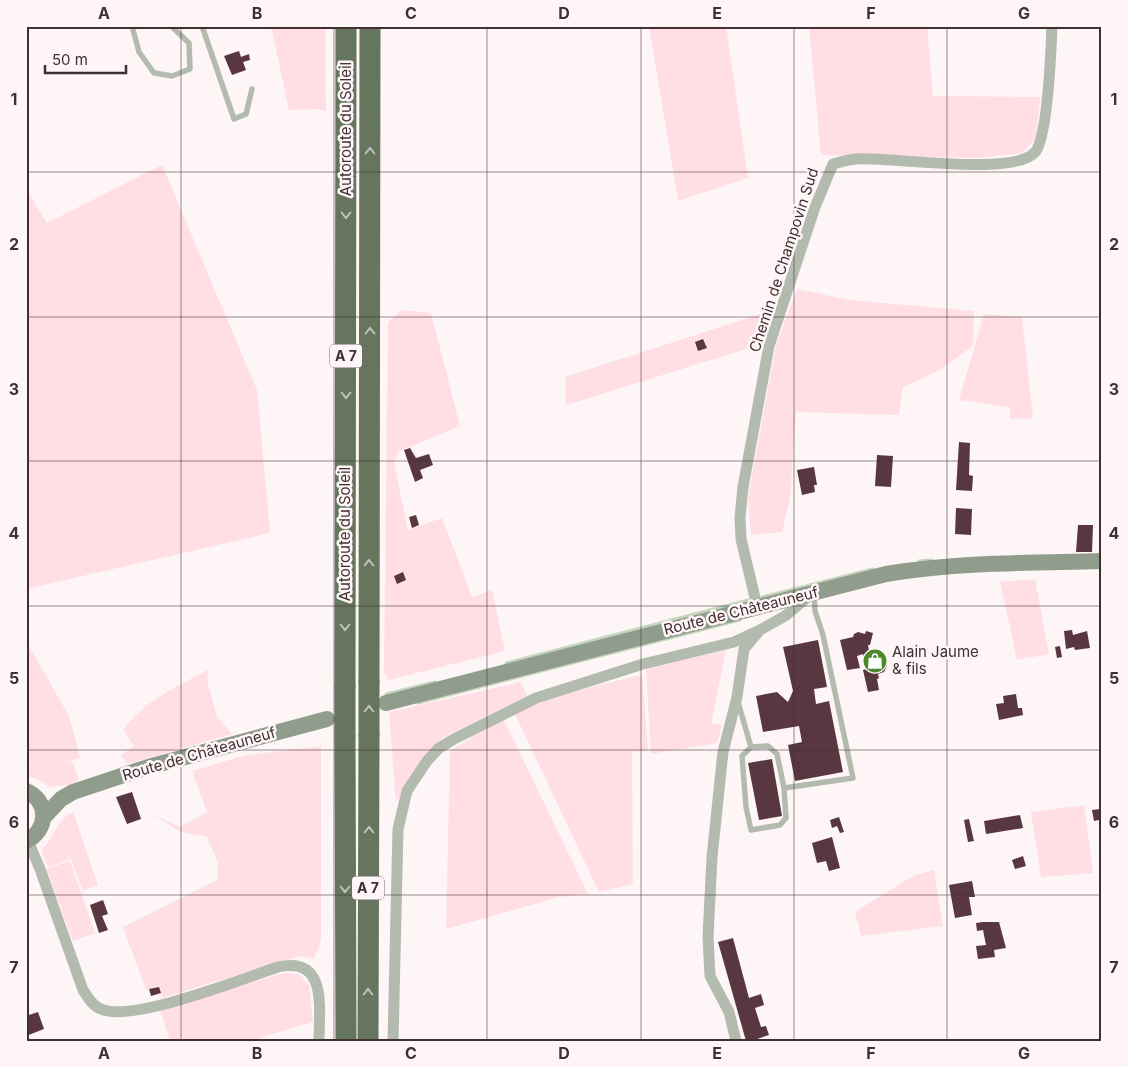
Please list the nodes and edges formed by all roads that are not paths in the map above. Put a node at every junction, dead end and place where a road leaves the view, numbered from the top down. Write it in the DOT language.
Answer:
graph roads {
  1 [pos="132,26"];
  2 [pos="171,26"];
  3 [pos="202,26"];
  4 [pos="335,26"];
  5 [pos="346,26"];
  6 [pos="370,26"];
  7 [pos="1052,26"];
  8 [pos="252,89"];
  9 [pos="346,111"];
  10 [pos="1102,561"];
  11 [pos="813,592"];
  12 [pos="757,606"];
  13 [pos="760,630"];
  14 [pos="736,697"];
  15 [pos="386,703"];
  16 [pos="327,719"];
  17 [pos="751,747"];
  18 [pos="784,788"];
  19 [pos="73,792"];
  20 [pos="30,793"];
  21 [pos="44,818"];
  22 [pos="27,841"];
  23 [pos="319,1041"];
  24 [pos="346,1041"];
  25 [pos="368,1041"];
  26 [pos="393,1041"];
  27 [pos="736,1041"];
  1 -- 2 [label="lane"];
  3 -- 8 [label="lane"];
  4 -- 9 [label="highway"];
  5 -- 9 [label="highway, Autoroute du Soleil / A 7"];
  25 -- 6 [label="highway, Autoroute du Soleil / A 7, one-way, bridge"];
  7 -- 12 [label="street, Chemin de Champovin Sud"];
  9 -- 24 [label="highway, Autoroute du Soleil / A 7, one-way, bridge"];
  10 -- 11 [label="main road, Route de Châteauneuf"];
  11 -- 12 [label="main road, Route de Châteauneuf"];
  11 -- 13 [label="street"];
  11 -- 18 [label="lane"];
  12 -- 15 [label="main road, Route de Châteauneuf"];
  13 -- 14 [label="street"];
  13 -- 26 [label="street"];
  14 -- 17 [label="lane"];
  14 -- 27 [label="street"];
  16 -- 19 [label="main road, Route de Châteauneuf"];
  17 -- 18 [label="lane"];
  17 -- 18 [label="lane"];
  19 -- 20 [label="main road, Route de Châteauneuf"];
  19 -- 21 [label="main road, Route de Châteauneuf"];
  20 -- 21 [label="main road, Route de Châteauneuf"];
  21 -- 22 [label="main road, Route de Châteauneuf"];
  22 -- 23 [label="street"];
}
